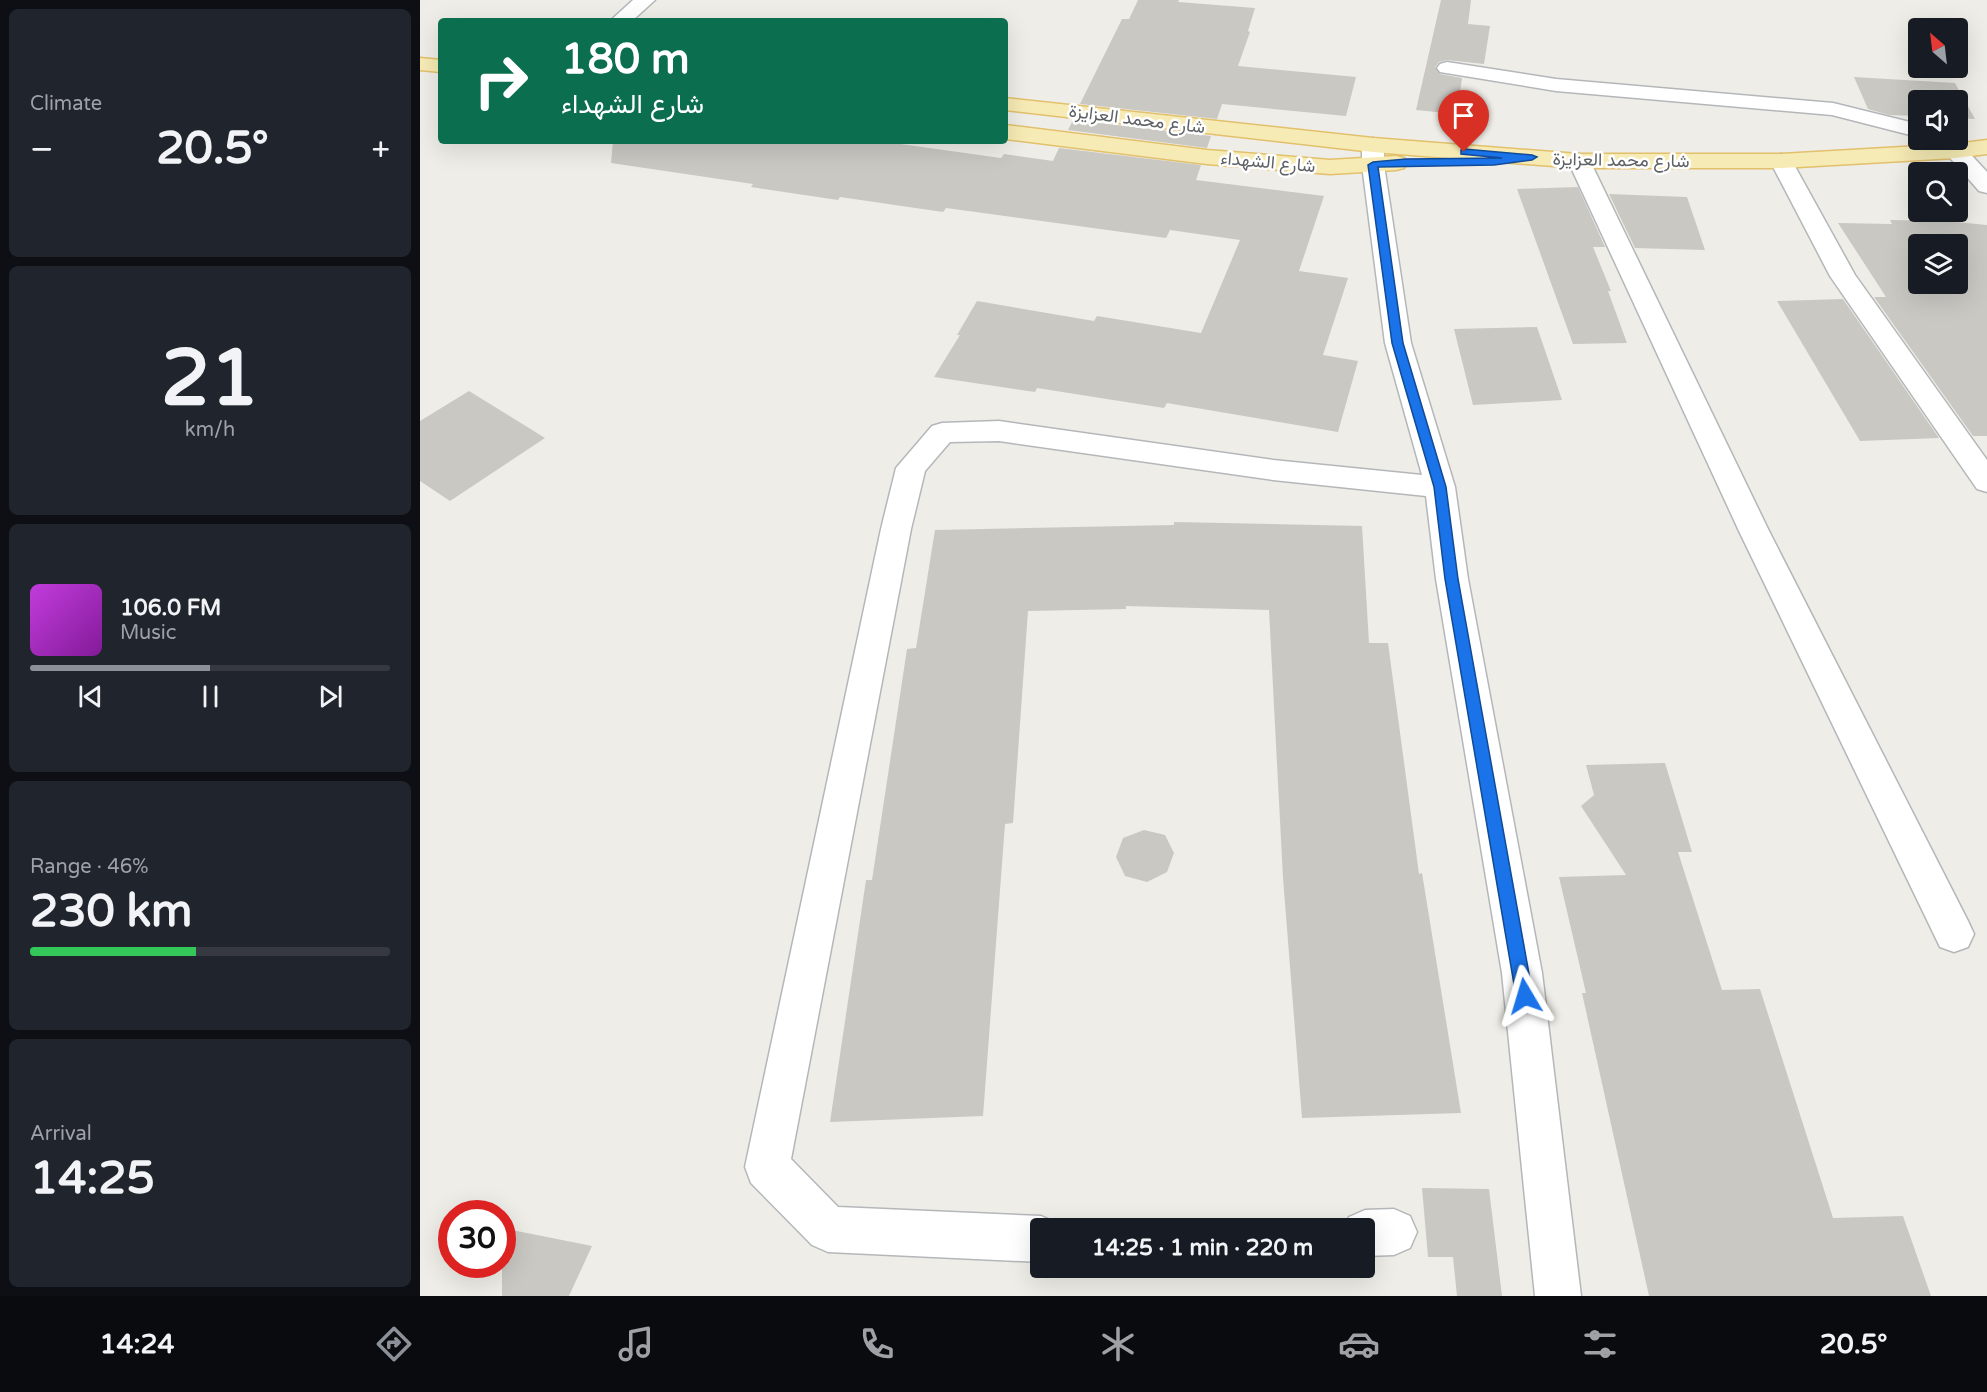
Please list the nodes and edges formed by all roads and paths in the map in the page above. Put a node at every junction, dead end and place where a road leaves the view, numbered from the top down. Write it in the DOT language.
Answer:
graph roads {
  1 [pos="645,0"];
  2 [pos="624,18"];
  3 [pos="420,64"];
  4 [pos="438,66"];
  5 [pos="1447,68"];
  6 [pos="1008,104"];
  7 [pos="1908,128"];
  8 [pos="1008,132"];
  9 [pos="1968,146"];
  10 [pos="1985,147"];
  11 [pos="1908,149"];
  12 [pos="1958,150"];
  13 [pos="1373,155"];
  14 [pos="1532,157"];
  15 [pos="1579,161"];
  16 [pos="1781,161"];
  17 [pos="1987,186"];
  18 [pos="1987,482"];
  19 [pos="1440,487"];
  20 [pos="1954,934"];
  21 [pos="1030,1238"];
  22 [pos="1558,1296"];
  1 -- 2 [label="street"];
  3 -- 4 [label="main road"];
  5 -- 7 [label="street"];
  6 -- 13 [label="main road, شارع محمد العزايزة"];
  8 -- 13 [label="main road, شارع الشهداء"];
  9 -- 10 [label="main road, شارع محمد العزايزة"];
  11 -- 16 [label="main road, شارع محمد العزايزة"];
  12 -- 17 [label="street"];
  13 -- 14 [label="main road, شارع الشهداء"];
  13 -- 19 [label="street"];
  14 -- 15 [label="main road, شارع محمد العزايزة"];
  15 -- 16 [label="main road, شارع محمد العزايزة"];
  15 -- 20 [label="street"];
  16 -- 18 [label="street"];
  19 -- 21 [label="street"];
  19 -- 22 [label="street"];
}
